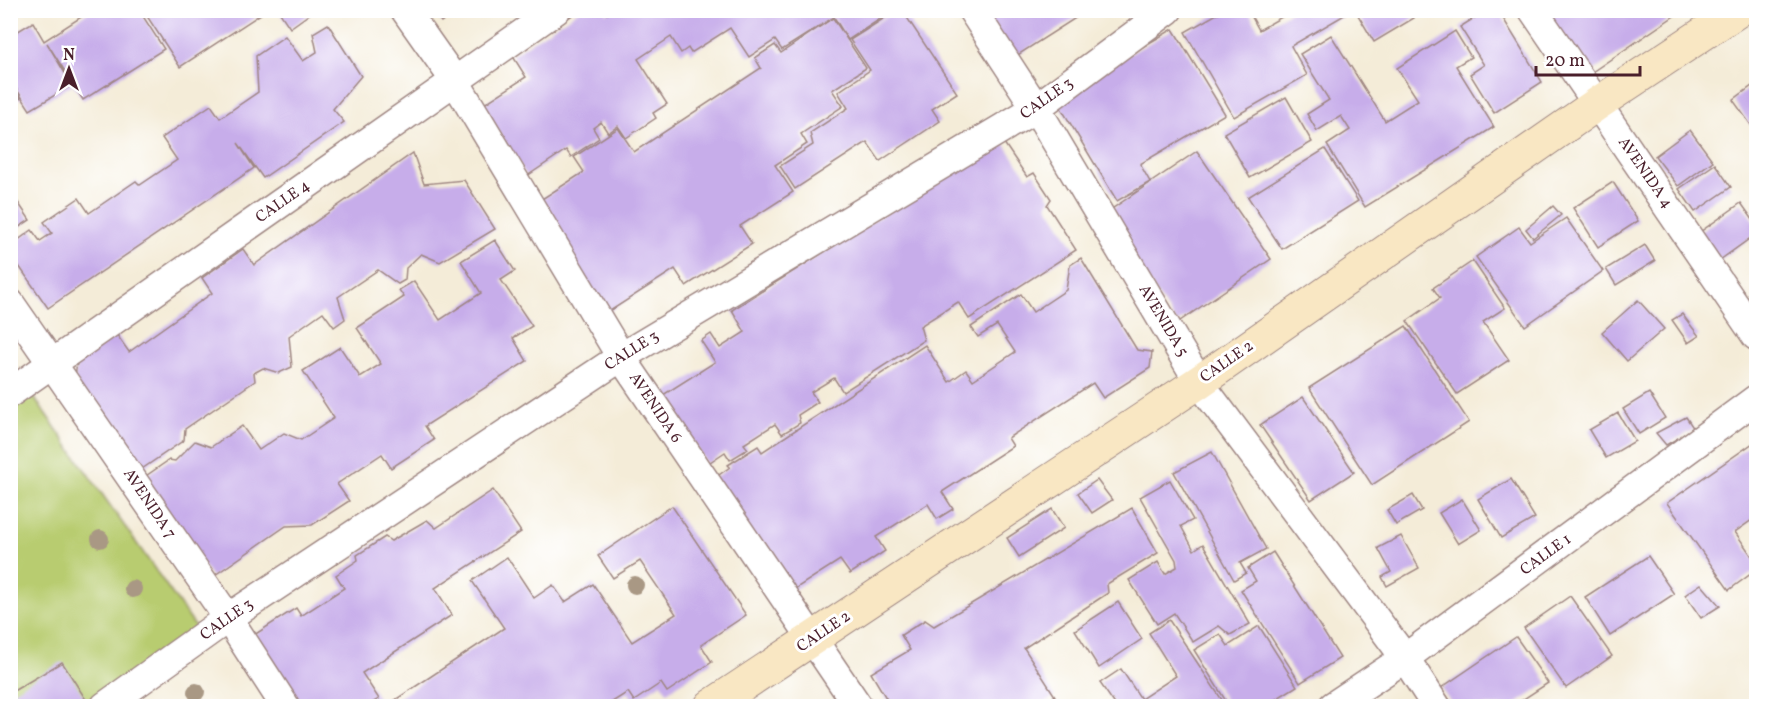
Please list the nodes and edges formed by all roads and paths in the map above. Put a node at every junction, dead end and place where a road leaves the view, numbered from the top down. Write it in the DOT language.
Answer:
graph roads {
  1 [pos="405,10"];
  2 [pos="556,10"];
  3 [pos="972,10"];
  4 [pos="1168,10"];
  5 [pos="1533,10"];
  6 [pos="1739,10"];
  7 [pos="455,81"];
  8 [pos="1597,104"];
  9 [pos="1036,108"];
  10 [pos="10,303"];
  11 [pos="1756,336"];
  12 [pos="621,357"];
  13 [pos="54,363"];
  14 [pos="1199,382"];
  15 [pos="10,393"];
  16 [pos="1756,399"];
  17 [pos="228,618"];
  18 [pos="812,640"];
  19 [pos="1405,658"];
  20 [pos="105,706"];
  21 [pos="285,706"];
  22 [pos="711,706"];
  23 [pos="858,706"];
  24 [pos="1333,706"];
  25 [pos="1436,706"];
  1 -- 7 [label="street, AVENIDA 6"];
  2 -- 7 [label="street, CALLE 4"];
  3 -- 9 [label="street, AVENIDA 5"];
  4 -- 9 [label="street, CALLE 3"];
  5 -- 8 [label="street, AVENIDA 4"];
  6 -- 8 [label="main road, CALLE 2"];
  7 -- 12 [label="street, AVENIDA 6"];
  7 -- 13 [label="street, CALLE 4"];
  8 -- 11 [label="street, AVENIDA 4"];
  8 -- 14 [label="main road, CALLE 2"];
  9 -- 12 [label="street, CALLE 3"];
  9 -- 14 [label="street, AVENIDA 5"];
  10 -- 13 [label="street, AVENIDA 7"];
  12 -- 17 [label="street, CALLE 3"];
  12 -- 18 [label="street, AVENIDA 6"];
  13 -- 15 [label="street, CALLE 4"];
  13 -- 17 [label="street, AVENIDA 7"];
  14 -- 18 [label="main road, CALLE 2"];
  14 -- 19 [label="street, AVENIDA 5"];
  16 -- 19 [label="street, CALLE 1"];
  17 -- 20 [label="street, CALLE 3"];
  17 -- 21 [label="street, AVENIDA 7"];
  18 -- 22 [label="main road, CALLE 2"];
  18 -- 23 [label="street, AVENIDA 6"];
  19 -- 24 [label="street, CALLE 1"];
  19 -- 25 [label="street, AVENIDA 5"];
}
